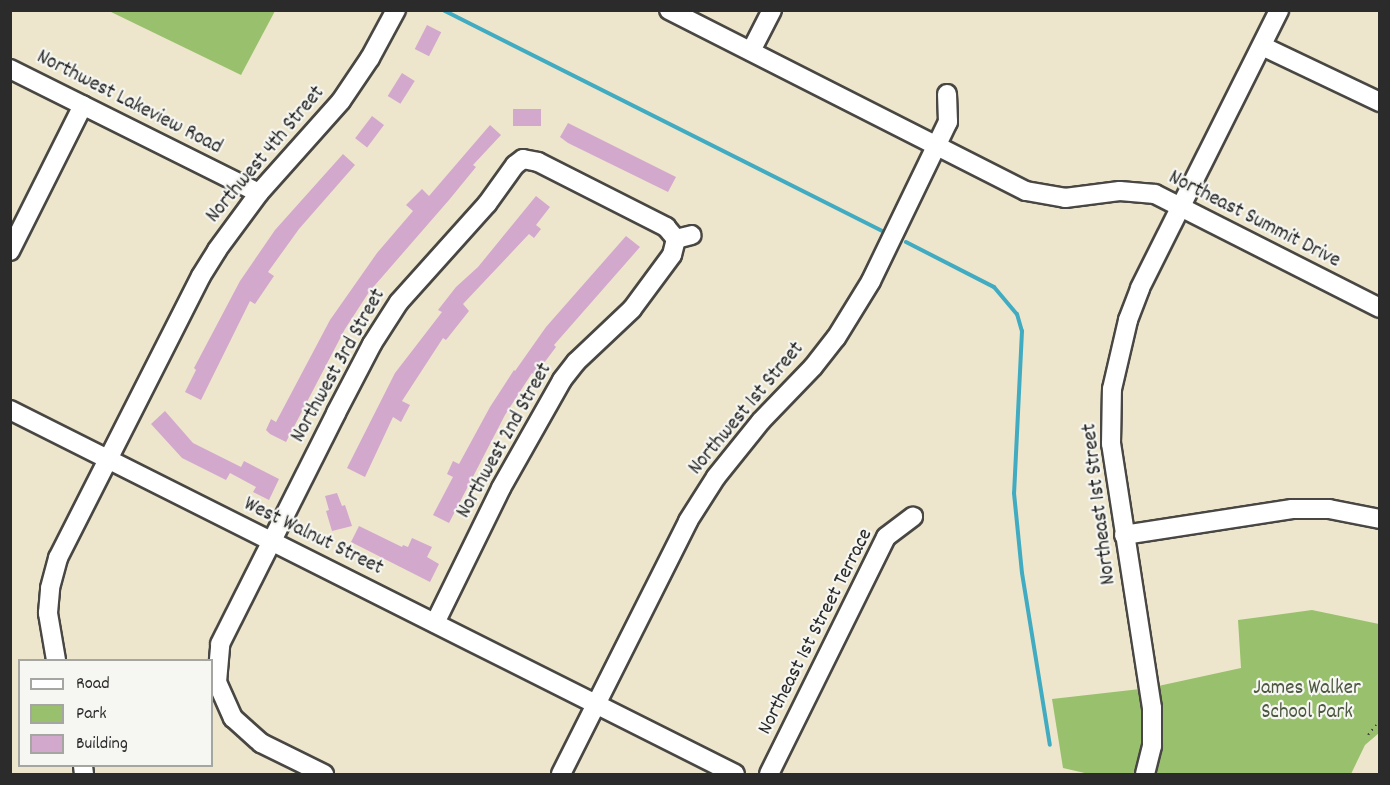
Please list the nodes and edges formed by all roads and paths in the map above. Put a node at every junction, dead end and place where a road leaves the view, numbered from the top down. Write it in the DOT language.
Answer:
graph roads {
  1 [pos="396,10"];
  2 [pos="669,10"];
  3 [pos="772,10"];
  4 [pos="1279,10"];
  5 [pos="1262,46"];
  6 [pos="751,51"];
  7 [pos="10,69"];
  8 [pos="948,94"];
  9 [pos="1380,102"];
  10 [pos="83,105"];
  11 [pos="937,145"];
  12 [pos="511,170"];
  13 [pos="259,193"];
  14 [pos="1180,208"];
  15 [pos="10,251"];
  16 [pos="1380,308"];
  17 [pos="10,410"];
  18 [pos="109,460"];
  19 [pos="913,517"];
  20 [pos="1380,519"];
  21 [pos="1124,535"];
  22 [pos="270,541"];
  23 [pos="435,622"];
  24 [pos="56,659"];
  25 [pos="596,704"];
  26 [pos="1376,725"];
  27 [pos="1368,735"];
  28 [pos="322,774"];
  29 [pos="561,774"];
  30 [pos="735,774"];
  31 [pos="769,774"];
  32 [pos="1145,774"];
  1 -- 13 [label="street, Northwest 4th Street"];
  2 -- 6 [label="street, Northeast Summit Drive"];
  3 -- 6 [label="street"];
  4 -- 5 [label="street, Northeast 1st Street"];
  5 -- 9 [label="street"];
  5 -- 14 [label="street, Northeast 1st Street"];
  6 -- 11 [label="street, Northeast Summit Drive"];
  7 -- 10 [label="street, Northwest Lakeview Road"];
  8 -- 11 [label="street, Northwest 1st Street"];
  10 -- 13 [label="street, Northwest Lakeview Road"];
  10 -- 15 [label="street"];
  11 -- 14 [label="street, Northeast Summit Drive"];
  11 -- 25 [label="street, Northwest 1st Street"];
  12 -- 22 [label="street, Northwest 3rd Street"];
  12 -- 23 [label="street, Northwest 2nd Street"];
  13 -- 18 [label="street, Northwest 4th Street"];
  14 -- 16 [label="street, Northeast Summit Drive"];
  14 -- 21 [label="street, Northeast 1st Street"];
  17 -- 18 [label="street, West Walnut Street"];
  18 -- 22 [label="street, West Walnut Street"];
  18 -- 24 [label="street, Northwest 4th Street"];
  19 -- 31 [label="street, Northeast 1st Street Terrace"];
  20 -- 21 [label="street"];
  21 -- 32 [label="street, Northeast 1st Street"];
  22 -- 23 [label="street, West Walnut Street"];
  22 -- 28 [label="street, Northwest 3rd Street"];
  23 -- 25 [label="street, West Walnut Street"];
  25 -- 29 [label="street, Northwest 1st Street"];
  25 -- 30 [label="street, West Walnut Street"];
  26 -- 27 [label="path"];
}
